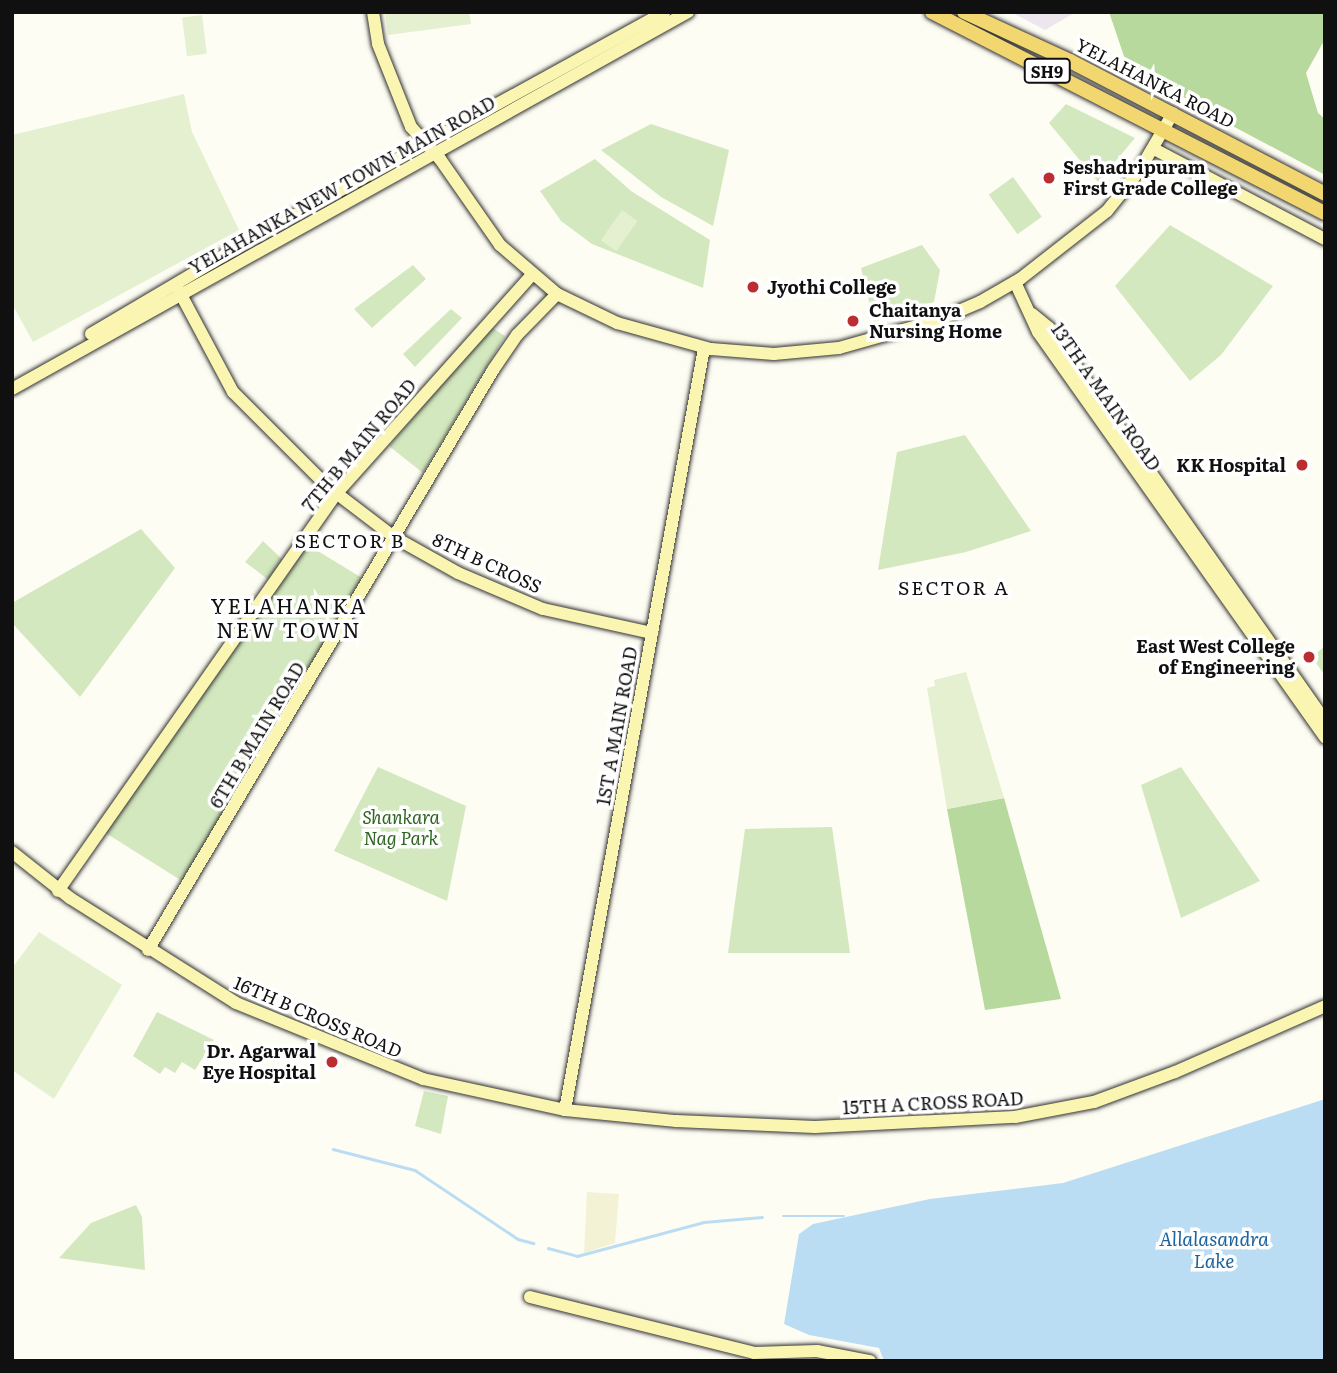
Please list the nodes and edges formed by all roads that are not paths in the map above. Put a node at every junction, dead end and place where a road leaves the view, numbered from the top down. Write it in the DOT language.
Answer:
graph roads {
  1 [pos="373,12"];
  2 [pos="664,12"];
  3 [pos="688,12"];
  4 [pos="932,12"];
  5 [pos="964,12"];
  6 [pos="1173,113"];
  7 [pos="411,127"];
  8 [pos="1163,128"];
  9 [pos="427,143"];
  10 [pos="1154,149"];
  11 [pos="412,151"];
  12 [pos="436,154"];
  13 [pos="1325,194"];
  14 [pos="1325,214"];
  15 [pos="1325,239"];
  16 [pos="533,275"];
  17 [pos="1015,282"];
  18 [pos="178,289"];
  19 [pos="557,294"];
  20 [pos="704,348"];
  21 [pos="12,379"];
  22 [pos="12,388"];
  23 [pos="336,494"];
  24 [pos="394,537"];
  25 [pos="652,633"];
  26 [pos="1311,710"];
  27 [pos="1325,721"];
  28 [pos="1325,738"];
  29 [pos="12,852"];
  30 [pos="58,891"];
  31 [pos="148,950"];
  32 [pos="1325,1006"];
  33 [pos="565,1110"];
  34 [pos="530,1297"];
  35 [pos="870,1361"];
  1 -- 7 [label="street"];
  2 -- 9 [label="street, YELAHANKA NEW TOWN MAIN ROAD"];
  3 -- 12 [label="street, YELAHANKA NEW TOWN MAIN ROAD"];
  4 -- 8 [label="main road, YELAHANKA ROAD / SH9"];
  5 -- 6 [label="main road, YELAHANKA ROAD / SH9"];
  6 -- 8 [label="street"];
  6 -- 13 [label="main road, YELAHANKA ROAD / SH9"];
  7 -- 9 [label="street"];
  7 -- 11 [label="street"];
  8 -- 10 [label="street"];
  8 -- 14 [label="main road, YELAHANKA ROAD / SH9"];
  9 -- 11 [label="street, YELAHANKA NEW TOWN MAIN ROAD"];
  9 -- 12 [label="street"];
  10 -- 15 [label="street"];
  10 -- 17 [label="street"];
  11 -- 18 [label="street, YELAHANKA NEW TOWN MAIN ROAD"];
  12 -- 16 [label="street"];
  12 -- 18 [label="street, YELAHANKA NEW TOWN MAIN ROAD"];
  16 -- 19 [label="street"];
  16 -- 23 [label="street, 7TH B MAIN ROAD"];
  17 -- 20 [label="street"];
  17 -- 26 [label="street, 13TH A MAIN ROAD"];
  18 -- 21 [label="street, YELAHANKA NEW TOWN MAIN ROAD"];
  18 -- 22 [label="street, YELAHANKA NEW TOWN MAIN ROAD"];
  18 -- 23 [label="street, 8TH B CROSS"];
  19 -- 20 [label="street"];
  19 -- 24 [label="street, 6TH B MAIN ROAD"];
  20 -- 25 [label="street, 1ST A MAIN ROAD"];
  23 -- 24 [label="street, 8TH B CROSS"];
  23 -- 30 [label="street, 7TH B MAIN ROAD"];
  24 -- 25 [label="street, 8TH B CROSS"];
  24 -- 31 [label="street, 6TH B MAIN ROAD"];
  25 -- 33 [label="street, 1ST A MAIN ROAD"];
  26 -- 27 [label="street, 13TH A MAIN ROAD"];
  26 -- 28 [label="street, 13TH A MAIN ROAD"];
  29 -- 30 [label="street, 16TH B CROSS ROAD"];
  30 -- 31 [label="street, 16TH B CROSS ROAD"];
  31 -- 33 [label="street, 16TH B CROSS ROAD"];
  32 -- 33 [label="street, 15TH A CROSS ROAD"];
  34 -- 35 [label="street"];
}
